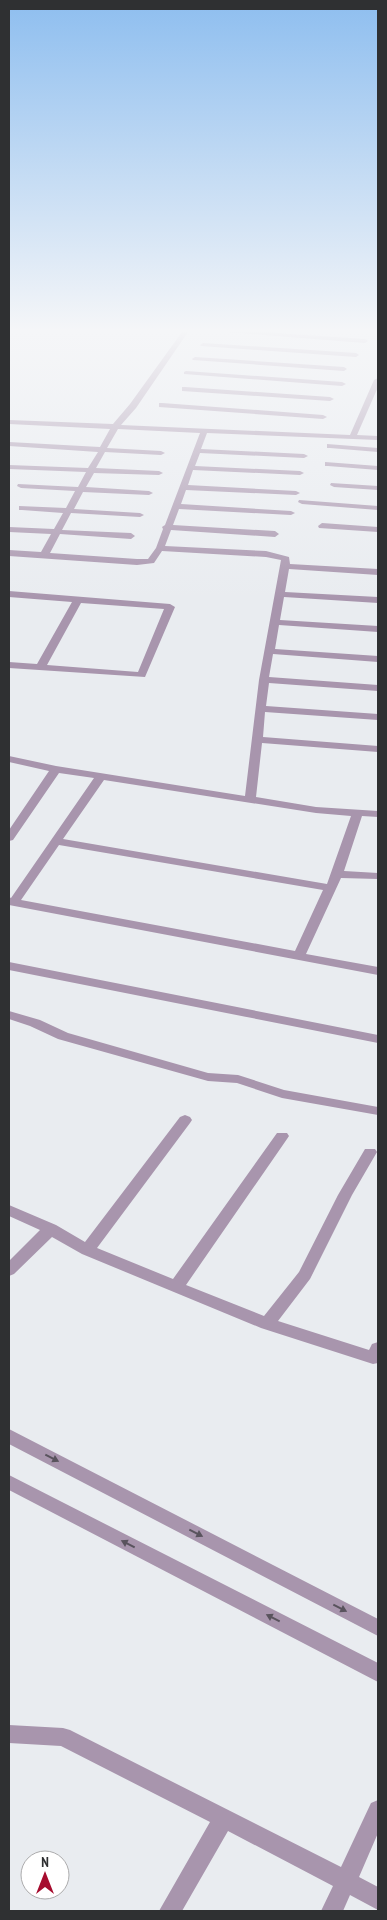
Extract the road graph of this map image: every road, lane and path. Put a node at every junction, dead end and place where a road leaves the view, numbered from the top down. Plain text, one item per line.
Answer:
1 (9, 422) edge
2 (120, 422) edge
3 (229, 422) edge
4 (285, 422) edge
5 (359, 422) edge
6 (115, 427) junction
7 (204, 432) junction
8 (352, 438) junction
9 (378, 438) edge
10 (9, 444) edge
11 (330, 446) dead end
12 (102, 450) junction
13 (378, 450) edge
14 (197, 451) junction
15 (161, 452) dead end
16 (304, 456) dead end
17 (328, 464) dead end
18 (9, 467) edge
19 (191, 468) junction
20 (378, 468) edge
21 (91, 470) junction
22 (160, 472) dead end
23 (300, 473) dead end
24 (334, 485) dead end
25 (22, 486) dead end
26 (184, 487) junction
27 (378, 488) edge
28 (81, 490) junction
29 (149, 492) dead end
30 (296, 493) dead end
31 (302, 502) dead end
32 (176, 506) junction
33 (22, 508) dead end
34 (378, 508) edge
35 (68, 511) junction
36 (292, 513) dead end
37 (140, 515) dead end
38 (322, 526) dead end
39 (166, 528) junction
40 (9, 529) edge
41 (378, 530) edge
42 (55, 532) junction
43 (275, 534) dead end
44 (131, 536) dead end
45 (160, 548) junction
46 (9, 553) edge
47 (44, 555) junction
48 (284, 566) junction
49 (378, 572) edge
50 (9, 594) edge
51 (279, 594) junction
52 (78, 600) junction
53 (378, 600) edge
54 (274, 622) junction
55 (378, 629) edge
56 (269, 651) junction
57 (378, 659) edge
58 (9, 665) edge
59 (40, 668) junction
60 (264, 680) junction
61 (378, 688) edge
62 (261, 709) junction
63 (378, 718) edge
64 (258, 740) junction
65 (378, 749) edge
66 (9, 759) edge
67 (56, 769) junction
68 (101, 776) junction
69 (250, 800) junction
70 (357, 813) junction
71 (378, 814) edge
72 (9, 838) edge
73 (56, 841) junction
74 (337, 874) junction
75 (378, 876) edge
76 (330, 888) junction
77 (11, 902) edge
78 (299, 956) junction
79 (9, 966) edge
80 (378, 971) edge
81 (9, 1015) edge
82 (378, 1039) edge
83 (378, 1110) edge
84 (185, 1120) dead end
85 (282, 1136) dead end
86 (370, 1152) dead end
87 (9, 1210) edge
88 (50, 1229) junction
89 (87, 1250) junction
90 (9, 1270) edge
91 (177, 1286) junction
92 (267, 1324) junction
93 (378, 1348) edge
94 (9, 1436) edge
95 (9, 1482) edge
96 (378, 1628) edge
97 (378, 1673) edge
98 (9, 1734) edge
99 (378, 1810) edge
100 (224, 1818) junction
101 (346, 1881) junction
102 (378, 1898) edge
103 (170, 1911) edge
104 (332, 1911) edge

1 - 6 street
2 - 6 street
3 - 7 street
4 - 8 street
5 - 8 street
6 - 7 street
6 - 12 street
7 - 14 street
8 - 9 street
10 - 12 street
11 - 13 street
12 - 15 street
12 - 21 street
14 - 16 street
14 - 19 street
17 - 20 street
18 - 21 street
19 - 23 street
19 - 26 street
21 - 22 street
21 - 28 street
24 - 27 street
25 - 28 street
26 - 30 street
26 - 32 street
28 - 29 street
28 - 35 street
31 - 34 street
32 - 36 street
32 - 39 street
33 - 35 street
35 - 37 street
35 - 42 street
38 - 41 street
39 - 43 street
39 - 45 street
40 - 42 street
42 - 44 street
42 - 47 street
45 - 47 street
45 - 48 street
46 - 47 street
48 - 49 street
48 - 51 street
50 - 52 street
51 - 53 street
51 - 54 street
52 - 59 street
52 - 59 street
54 - 55 street
54 - 56 street
56 - 57 street
56 - 60 street
58 - 59 street
60 - 61 street
60 - 62 street
62 - 63 street
62 - 64 street
64 - 65 street
64 - 69 street
66 - 67 street
67 - 68 street
67 - 72 street
68 - 69 street
68 - 73 street
69 - 70 street
70 - 71 street
70 - 74 street
73 - 76 street
73 - 77 street
74 - 75 street
74 - 76 street
76 - 78 street
77 - 78 street
78 - 80 street
79 - 82 street
81 - 83 street
84 - 89 street
85 - 91 street
86 - 92 street
87 - 88 street
88 - 89 street
88 - 90 street
89 - 91 street
91 - 92 street
92 - 93 street
94 -> 96 street
97 -> 95 street
98 - 100 street
99 - 101 street
100 - 101 street
100 - 103 street
101 - 102 street
101 - 104 street

